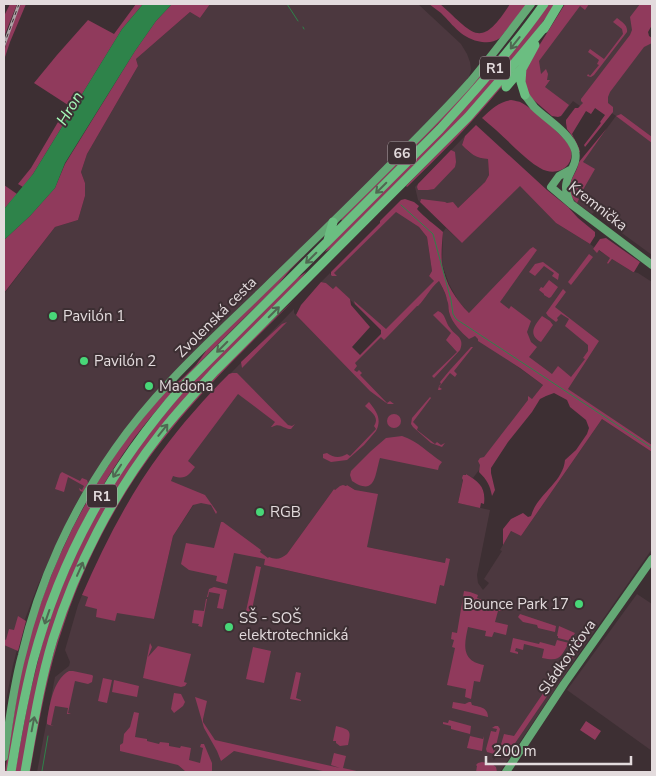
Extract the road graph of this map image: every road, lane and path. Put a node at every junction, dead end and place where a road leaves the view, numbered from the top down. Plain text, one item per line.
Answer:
1 (531, 4) edge
2 (544, 4) edge
3 (559, 4) edge
4 (547, 24) junction
5 (523, 67) junction
6 (506, 87) dead end
7 (524, 94) joint
8 (570, 170) junction
9 (571, 204) junction
10 (333, 222) junction
11 (328, 240) junction
12 (652, 265) edge
13 (652, 559) edge
14 (4, 757) edge
15 (11, 772) edge
16 (25, 772) edge
17 (506, 772) edge

1 - 10 main road, Zvolenská cesta / 66
2 -> 11 highway, R1
3 - 4 highway, R1
4 - 5 highway
16 -> 4 highway, R1
5 - 6 highway
5 - 7 highway
7 - 8 main road
8 - 9 main road
8 - 9 main road, Kremnička
9 - 12 main road, Kremnička
10 - 11 highway
10 - 14 main road, Zvolenská cesta
11 -> 15 highway, R1
13 - 17 main road, Sládkovičova

